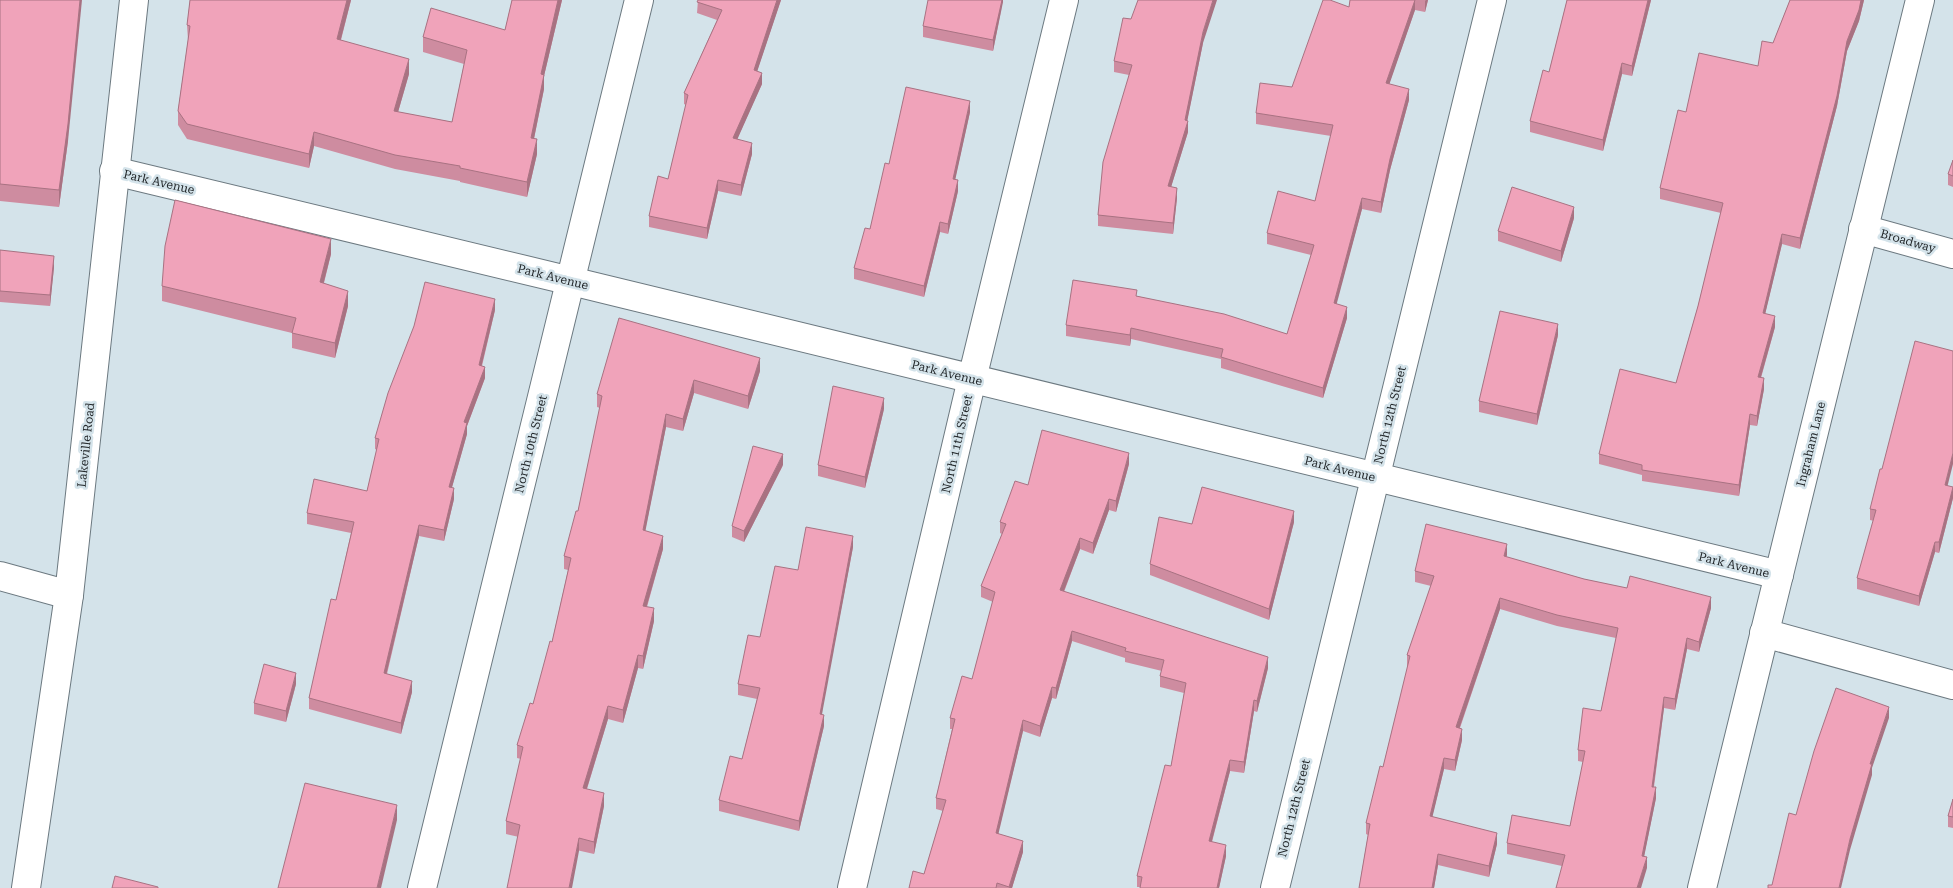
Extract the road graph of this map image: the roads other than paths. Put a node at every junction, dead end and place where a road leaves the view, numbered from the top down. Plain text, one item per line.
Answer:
1 (134, 0) edge
2 (639, 0) edge
3 (1064, 0) edge
4 (1492, 0) edge
5 (1920, 0) edge
6 (114, 172) junction
7 (1863, 229) junction
8 (1953, 254) edge
9 (571, 281) junction
10 (972, 379) junction
11 (1375, 477) junction
12 (0, 576) edge
13 (1778, 576) junction
14 (69, 595) junction
15 (1764, 633) junction
16 (1953, 685) edge
17 (26, 888) edge
18 (422, 888) edge
19 (852, 888) edge
20 (1275, 888) edge
21 (1702, 888) edge

1 - 6 street, Lakeville Road
2 - 9 street, North 10th Street
3 - 10 street, North 11th Street
4 - 11 street, North 12th Street
5 - 7 street, Ingraham Lane
6 - 9 street, Park Avenue
6 - 14 street, Lakeville Road
7 - 8 street, Broadway
7 - 13 street, Ingraham Lane
9 - 10 street, Park Avenue
9 - 18 street, North 10th Street
10 - 11 street, Park Avenue
10 - 19 street, North 11th Street
11 - 13 street, Park Avenue
11 - 20 street, North 12th Street
12 - 14 street
13 - 15 street, Ingraham Lane
14 - 17 street, Lakeville Road
15 - 16 street
15 - 21 street, Ingraham Lane

